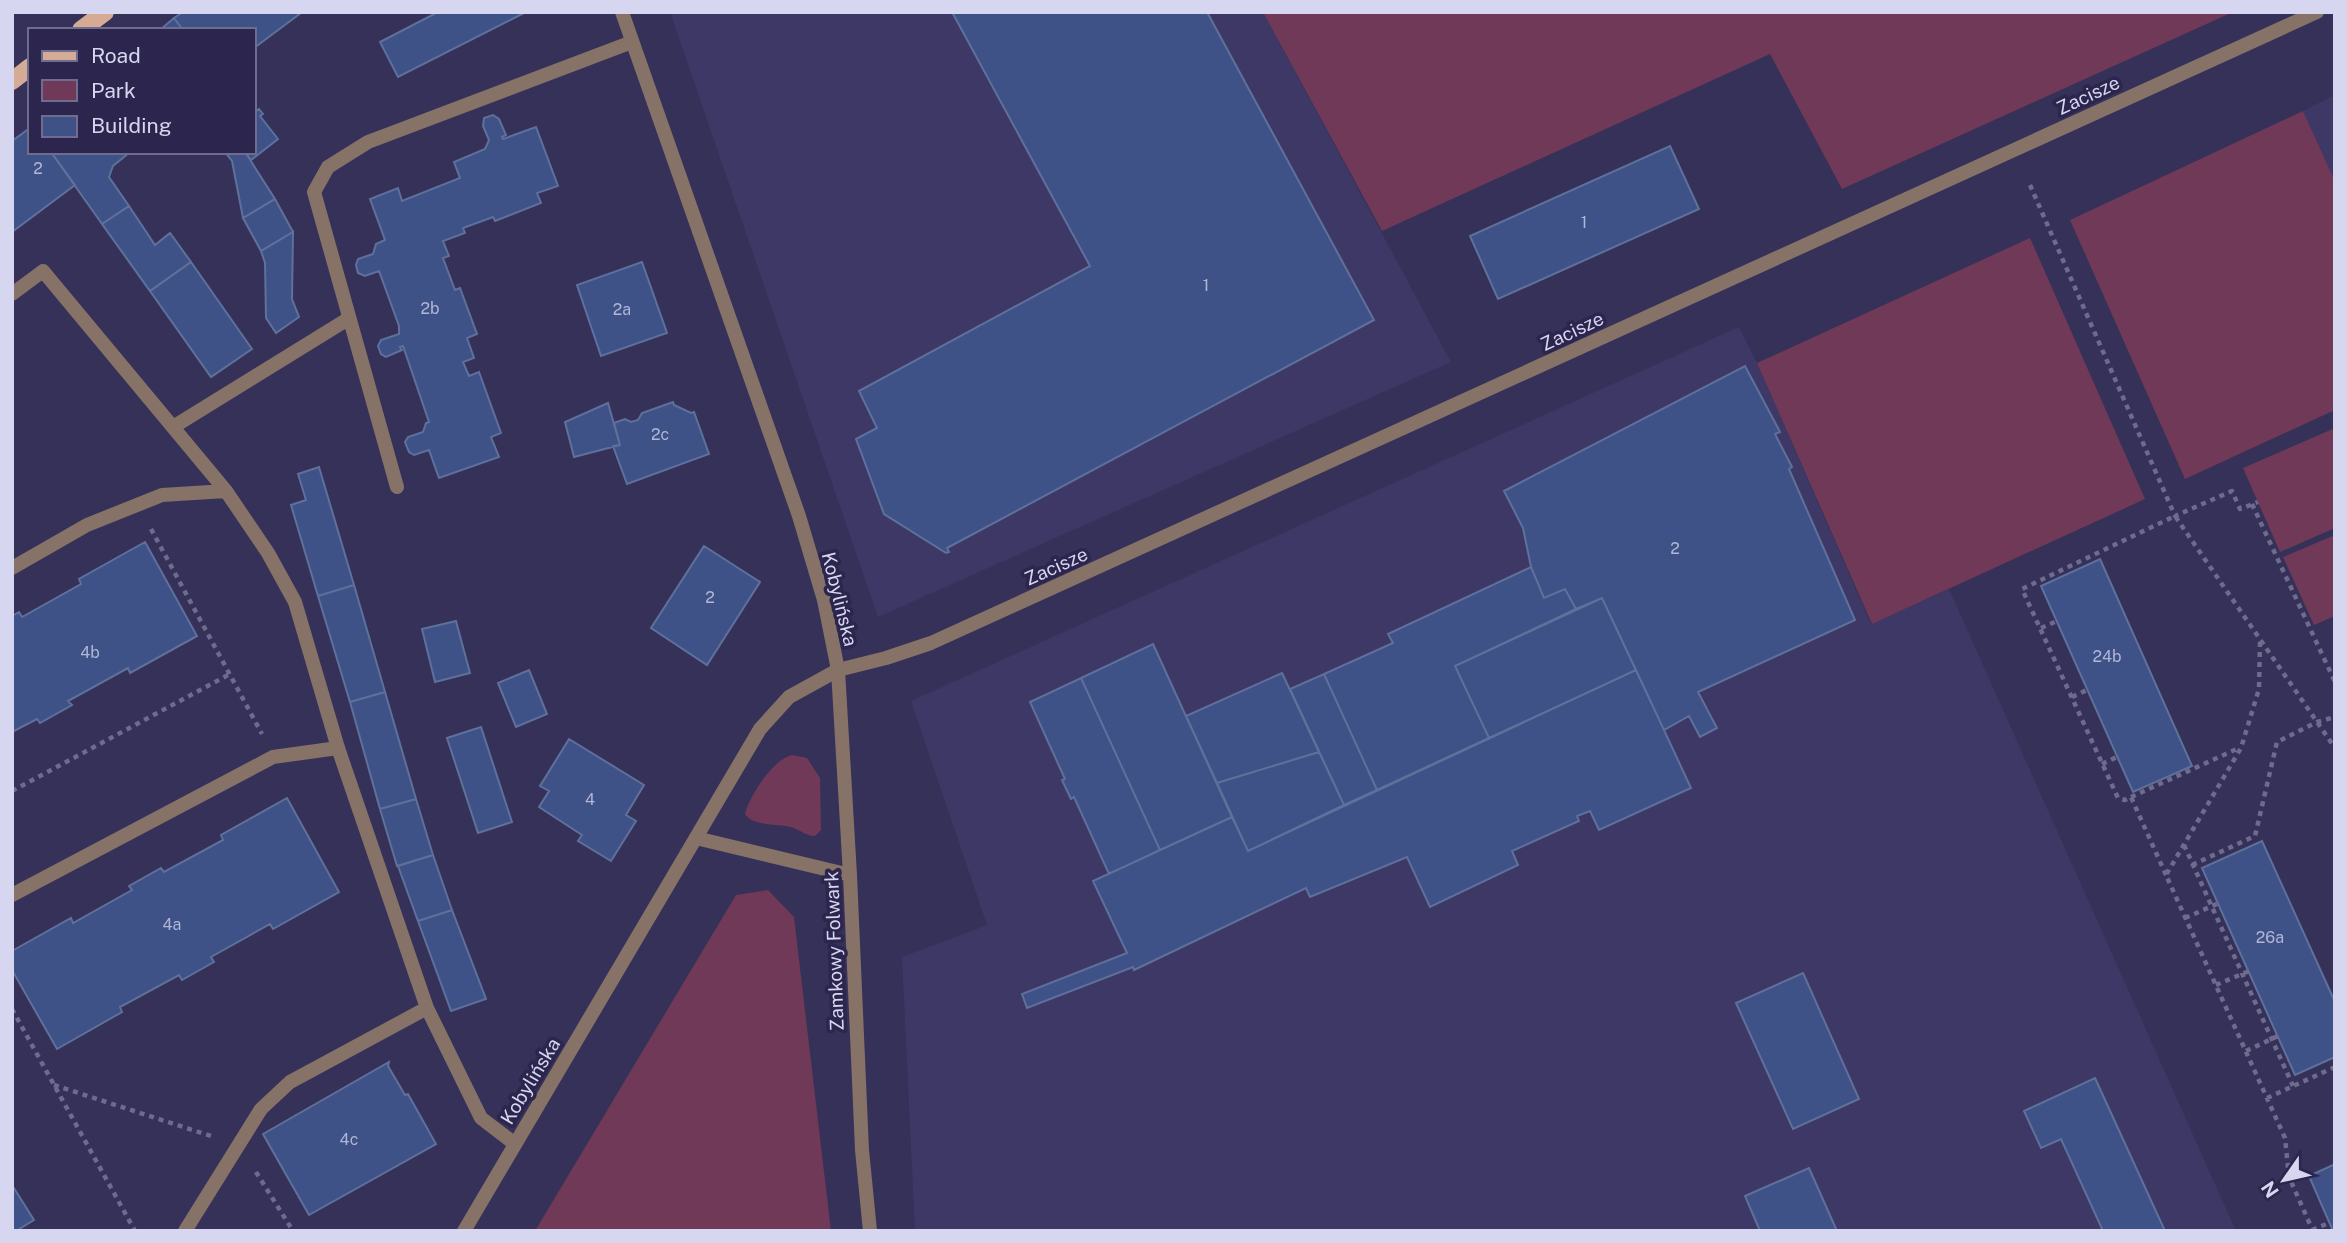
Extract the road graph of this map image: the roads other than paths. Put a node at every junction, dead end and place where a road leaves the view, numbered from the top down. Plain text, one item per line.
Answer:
1 (104, 12) edge
2 (622, 12) edge
3 (2317, 12) edge
4 (84, 28) edge
5 (632, 42) junction
6 (28, 68) edge
7 (12, 80) edge
8 (12, 294) edge
9 (348, 319) junction
10 (173, 427) junction
11 (397, 487) dead end
12 (226, 491) junction
13 (13, 567) edge
14 (838, 670) junction
15 (338, 748) junction
16 (696, 838) junction
17 (850, 875) junction
18 (12, 894) edge
19 (427, 1008) junction
20 (515, 1144) junction
21 (185, 1231) edge
22 (464, 1231) edge
23 (870, 1231) edge

1 - 4 main road
2 - 5 street, Kobylińska
3 - 14 street, Zacisze
5 - 9 street
5 - 14 street, Kobylińska
6 - 7 main road
8 - 10 street
9 - 10 street
9 - 11 street
10 - 12 street
12 - 13 street
12 - 15 street
14 - 16 street, Kobylińska
14 - 17 street, Zamkowy Folwark
15 - 18 street
15 - 19 street
16 - 17 street
16 - 20 street, Kobylińska
17 - 23 street, Zamkowy Folwark
19 - 20 street
19 - 21 street
20 - 22 street, Kobylińska

